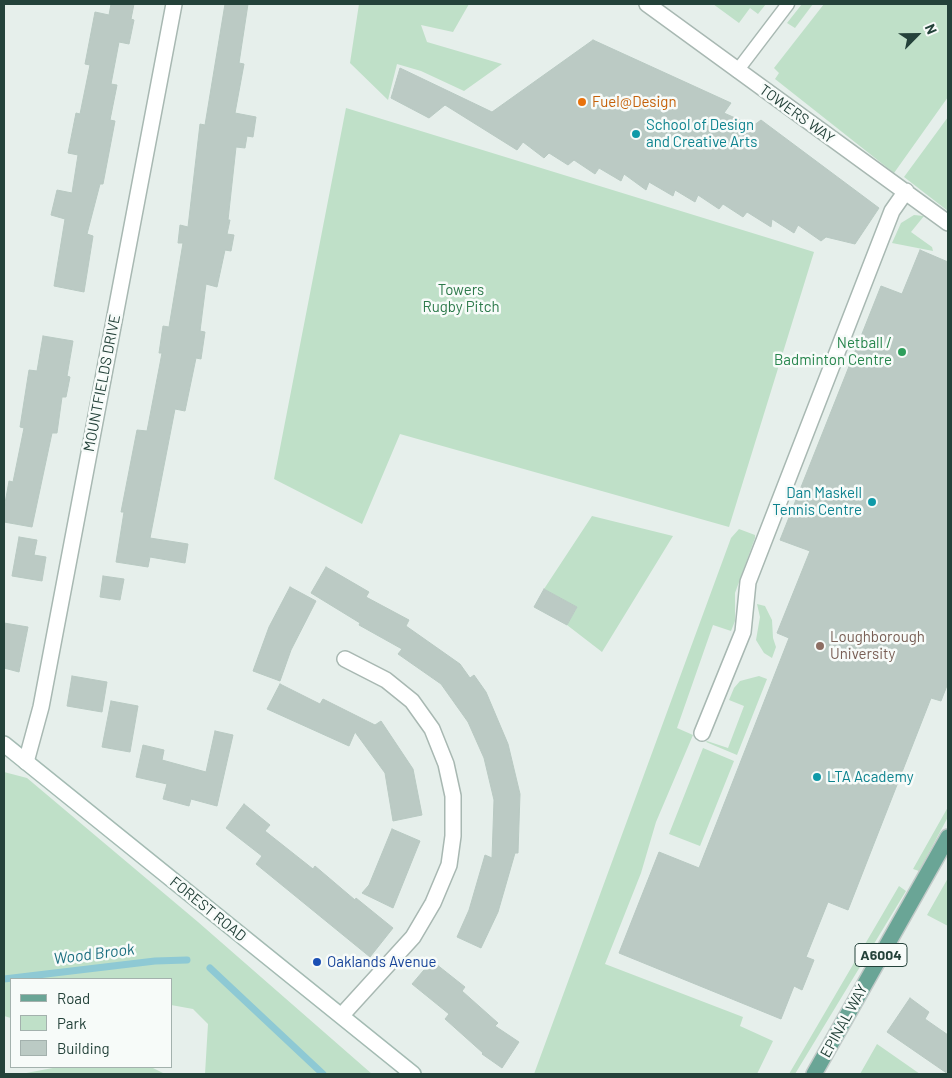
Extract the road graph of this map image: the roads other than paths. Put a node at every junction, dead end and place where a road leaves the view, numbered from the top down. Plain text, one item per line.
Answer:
1 (174, 4) edge
2 (647, 4) edge
3 (788, 4) edge
4 (737, 71) junction
5 (906, 191) junction
6 (948, 223) edge
7 (346, 658) dead end
8 (702, 733) dead end
9 (7, 750) edge
10 (26, 762) junction
11 (948, 837) edge
12 (342, 1016) junction
13 (413, 1074) edge
14 (814, 1074) edge

1 - 10 street, MOUNTFIELDS DRIVE
2 - 4 street, TOWERS WAY
3 - 4 lane
4 - 5 street, TOWERS WAY
5 - 6 street, TOWERS WAY
5 - 8 street
7 - 12 street
9 - 10 street, FOREST ROAD
10 - 12 street, FOREST ROAD
11 - 14 main road, EPINAL WAY / A6004
12 - 13 street, FOREST ROAD

